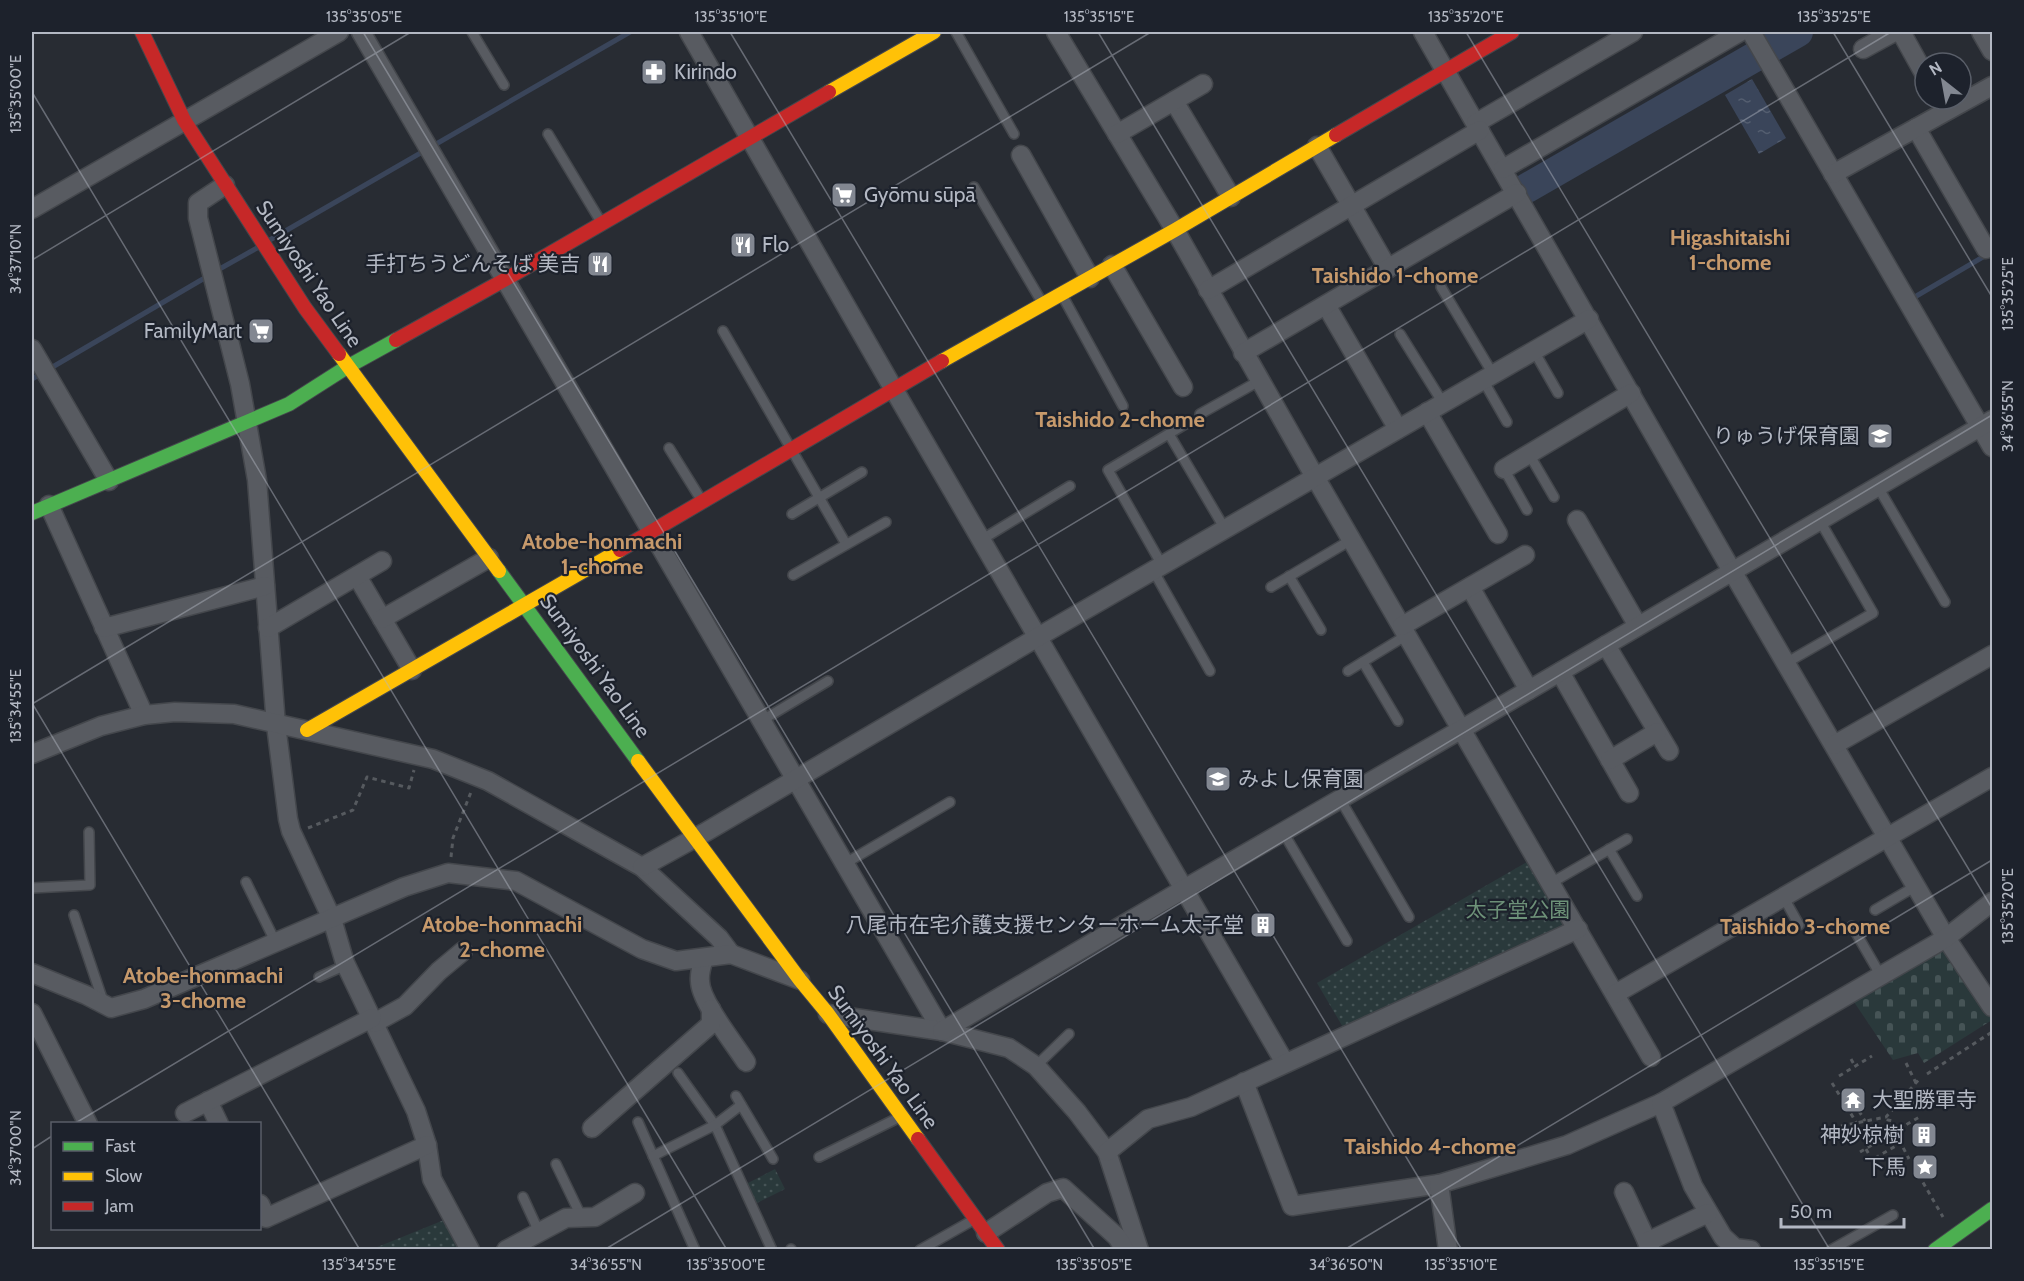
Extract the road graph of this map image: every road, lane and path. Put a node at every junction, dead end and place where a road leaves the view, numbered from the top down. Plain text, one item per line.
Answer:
1 (142, 32) edge
2 (339, 32) edge
3 (361, 32) edge
4 (472, 32) edge
5 (689, 32) edge
6 (934, 32) edge
7 (956, 32) edge
8 (1056, 32) edge
9 (1423, 32) edge
10 (1512, 32) edge
11 (1633, 32) edge
12 (1740, 32) edge
13 (1751, 32) edge
14 (1894, 32) edge
15 (1901, 32) edge
16 (1981, 32) edge
17 (1863, 49) dead end
18 (1992, 51) edge
19 (1913, 54) edge
20 (1445, 70) junction
21 (1203, 84) dead end
22 (504, 85) dead end
23 (1992, 86) edge
24 (1973, 93) edge
25 (1174, 101) junction
26 (1936, 111) edge
27 (184, 120) junction
28 (1478, 126) junction
29 (1916, 129) junction
30 (548, 134) dead end
31 (1014, 134) dead end
32 (1117, 134) junction
33 (750, 139) junction
34 (1317, 146) junction
35 (1021, 154) dead end
36 (1503, 169) junction
37 (1833, 174) junction
38 (225, 185) junction
39 (974, 187) dead end
40 (1517, 193) junction
41 (1231, 197) junction
42 (1351, 206) junction
43 (32, 209) edge
44 (602, 224) junction
45 (1175, 230) junction
46 (1986, 249) dead end
47 (1112, 265) junction
48 (1388, 268) junction
49 (1090, 278) junction
50 (506, 279) junction
51 (1441, 286) dead end
52 (1208, 290) junction
53 (1062, 294) junction
54 (1043, 304) junction
55 (1326, 305) junction
56 (1589, 319) junction
57 (723, 331) dead end
58 (1400, 334) dead end
59 (1534, 351) junction
60 (1243, 353) junction
61 (35, 355) edge
62 (347, 367) junction
63 (1488, 377) junction
64 (1259, 381) junction
65 (1183, 387) dead end
66 (893, 388) junction
67 (1558, 393) dead end
68 (1631, 393) junction
69 (1443, 403) junction
70 (1123, 406) dead end
71 (1427, 412) junction
72 (1200, 414) dead end
73 (1507, 422) dead end
74 (246, 423) junction
75 (1187, 423) dead end
76 (1987, 424) edge
77 (1398, 429) junction
78 (1169, 434) junction
79 (1992, 447) edge
80 (669, 448) dead end
81 (791, 449) junction
82 (1529, 454) junction
83 (1504, 469) joint
84 (862, 472) dead end
85 (1314, 477) junction
86 (109, 481) junction
87 (1070, 486) dead end
88 (1878, 487) junction
89 (1554, 497) dead end
90 (819, 498) junction
91 (702, 501) junction
92 (50, 505) junction
93 (1527, 510) dead end
94 (32, 513) edge
95 (792, 514) dead end
96 (1577, 520) dead end
97 (1820, 520) junction
98 (886, 522) dead end
99 (1225, 529) junction
100 (651, 532) junction
101 (1498, 534) dead end
102 (981, 540) junction
103 (1351, 540) junction
104 (846, 544) junction
105 (1525, 555) dead end
106 (489, 558) junction
107 (382, 561) dead end
108 (1158, 568) junction
109 (1732, 572) junction
110 (793, 575) dead end
111 (357, 576) junction
112 (1289, 576) junction
113 (265, 586) junction
114 (1271, 587) dead end
115 (1470, 587) junction
116 (1945, 602) dead end
117 (524, 605) junction
118 (382, 619) junction
119 (1638, 626) junction
120 (104, 628) junction
121 (268, 628) junction
122 (1321, 630) dead end
123 (1405, 631) junction
124 (1038, 637) junction
125 (1606, 645) junction
126 (1992, 655) edge
127 (1363, 662) junction
128 (1786, 663) junction
129 (411, 670) junction
130 (1348, 670) dead end
131 (1210, 671) dead end
132 (1560, 672) junction
133 (828, 681) dead end
134 (1530, 690) junction
135 (144, 715) junction
136 (761, 721) junction
137 (1398, 721) dead end
138 (276, 725) junction
139 (1462, 729) junction
140 (307, 730) junction
141 (1658, 732) junction
142 (1834, 745) junction
143 (1669, 751) dead end
144 (32, 754) edge
145 (418, 756) junction
146 (1610, 760) junction
147 (477, 777) junction
148 (1992, 777) edge
149 (796, 780) junction
150 (1629, 793) dead end
151 (1340, 799) junction
152 (950, 802) dead end
153 (89, 832) dead end
154 (1282, 832) junction
155 (293, 834) junction
156 (695, 838) junction
157 (1888, 838) junction
158 (1627, 839) dead end
159 (1610, 849) junction
160 (844, 864) junction
161 (642, 867) junction
162 (448, 873) junction
163 (246, 882) dead end
164 (1551, 883) junction
165 (1916, 886) junction
166 (32, 888) edge
167 (1184, 888) junction
168 (1637, 896) dead end
169 (1784, 898) junction
170 (1992, 902) edge
171 (1875, 910) dead end
172 (74, 915) dead end
173 (1409, 917) dead end
174 (332, 919) junction
175 (1799, 925) dead end
176 (1852, 926) dead end
177 (1578, 929) junction
178 (1946, 938) junction
179 (1347, 941) dead end
180 (276, 943) junction
181 (463, 951) dead end
182 (731, 954) junction
183 (704, 958) junction
184 (346, 965) junction
185 (32, 973) edge
186 (1881, 976) junction
187 (319, 977) dead end
188 (800, 980) junction
189 (1615, 994) junction
190 (104, 1004) junction
191 (1992, 1008) edge
192 (711, 1010) junction
193 (32, 1013) edge
194 (828, 1014) junction
195 (373, 1020) junction
196 (942, 1032) junction
197 (1992, 1032) edge
198 (1070, 1034) dead end
199 (1872, 1056) dead end
200 (1651, 1057) dead end
201 (1851, 1059) dead end
202 (746, 1062) dead end
203 (1285, 1063) junction
204 (1906, 1063) dead end
205 (1036, 1066) junction
206 (1855, 1066) junction
207 (678, 1073) dead end
208 (1927, 1074) dead end
209 (1839, 1076) dead end
210 (1921, 1077) dead end
211 (1244, 1082) junction
212 (1833, 1083) dead end
213 (1916, 1083) junction
214 (736, 1096) dead end
215 (208, 1101) junction
216 (1914, 1102) dead end
217 (1661, 1103) junction
218 (741, 1106) junction
219 (1895, 1107) junction
220 (1859, 1111) dead end
221 (1882, 1111) dead end
222 (185, 1113) dead end
223 (901, 1116) junction
224 (1921, 1116) dead end
225 (1887, 1119) junction
226 (1865, 1121) junction
227 (87, 1122) edge
228 (218, 1122) edge
229 (638, 1122) dead end
230 (1856, 1123) junction
231 (715, 1125) junction
232 (1841, 1126) dead end
233 (592, 1128) dead end
234 (1895, 1131) junction
235 (1900, 1140) junction
236 (427, 1145) junction
237 (1866, 1149) junction
238 (1107, 1152) junction
239 (1860, 1152) dead end
240 (1882, 1154) junction
241 (653, 1156) junction
242 (1870, 1156) dead end
243 (819, 1157) dead end
244 (1875, 1158) dead end
245 (773, 1159) dead end
246 (1885, 1159) dead end
247 (1909, 1159) dead end
248 (556, 1164) dead end
249 (1914, 1167) dead end
250 (1438, 1184) junction
251 (1624, 1192) dead end
252 (635, 1193) dead end
253 (523, 1197) dead end
254 (261, 1206) edge
255 (1992, 1209) edge
256 (1708, 1212) junction
257 (1893, 1215) dead end
258 (582, 1218) junction
259 (1944, 1219) dead end
260 (981, 1226) junction
261 (539, 1232) junction
262 (1649, 1246) edge
263 (470, 1250) edge
264 (506, 1250) edge
265 (695, 1250) edge
266 (772, 1250) edge
267 (920, 1250) edge
268 (998, 1250) edge
269 (1125, 1250) edge
270 (1139, 1250) edge
271 (1449, 1250) edge
272 (1750, 1250) edge
273 (1831, 1250) edge
274 (1935, 1250) edge

1 - 27 main road, Sumiyoshi Yao Line
2 - 27 street
3 - 50 street
4 - 22 lane
5 - 33 street
6 - 33 main road
7 - 31 lane
8 - 32 street
9 - 20 street
10 - 20 main road
11 - 28 street
12 - 36 street
13 - 37 street
14 - 17 street
15 - 19 street
16 - 18 street
20 - 28 street
20 - 34 main road
21 - 25 street
23 - 24 street
25 - 32 street
25 - 41 street
26 - 29 street
27 - 38 main road, Sumiyoshi Yao Line
27 - 43 street
28 - 36 street
28 - 42 street
29 - 37 street
29 - 46 street
30 - 44 lane
32 - 45 street
33 - 44 main road
33 - 66 street
34 - 41 main road
34 - 42 street
35 - 49 street
36 - 40 street
37 - 76 street
38 - 62 main road, Sumiyoshi Yao Line
38 - 74 street
39 - 54 lane
40 - 48 street
40 - 56 street
41 - 45 main road
42 - 48 street
42 - 52 street
44 - 50 main road
45 - 47 main road
45 - 52 street
47 - 49 main road
47 - 65 street
48 - 55 street
49 - 53 main road
50 - 62 main road
50 - 100 street
51 - 63 lane
52 - 60 street
53 - 54 main road
53 - 70 lane
54 - 66 main road
55 - 60 street
55 - 77 street
56 - 59 street
56 - 68 street
57 - 81 lane
58 - 69 lane
59 - 63 street
59 - 67 lane
60 - 64 street
61 - 86 street
62 - 74 main road
62 - 106 main road, Sumiyoshi Yao Line
63 - 69 street
63 - 73 lane
64 - 72 lane
64 - 85 street
66 - 81 main road
66 - 102 street
68 - 82 street
68 - 109 street
69 - 71 street
71 - 77 street
71 - 101 street
74 - 86 main road
74 - 113 street
75 - 78 lane
76 - 79 street
76 - 88 street
77 - 85 street
78 - 99 lane
78 - 108 lane
80 - 91 lane
81 - 90 lane
81 - 91 main road
82 - 83 street
82 - 89 lane
83 - 93 lane
84 - 90 lane
85 - 99 street
85 - 103 street
86 - 92 main road
87 - 102 lane
88 - 97 street
88 - 116 lane
90 - 95 lane
90 - 104 lane
91 - 100 main road
92 - 94 main road
92 - 120 street
96 - 119 street
97 - 109 street
97 - 128 lane
98 - 104 lane
99 - 108 street
100 - 117 main road
100 - 136 street
102 - 124 street
103 - 112 lane
103 - 123 street
104 - 110 lane
105 - 115 street
106 - 117 main road, Sumiyoshi Yao Line
106 - 118 street
107 - 111 street
108 - 124 street
108 - 131 lane
109 - 119 street
109 - 128 street
111 - 118 street
111 - 121 street
112 - 114 lane
112 - 122 lane
113 - 120 street
113 - 121 street
115 - 123 street
115 - 134 street
117 - 129 main road
117 - 156 main road, Sumiyoshi Yao Line
118 - 129 street
119 - 125 street
120 - 135 street
121 - 138 street
123 - 127 lane
123 - 139 street
124 - 149 street
124 - 167 street
125 - 132 street
125 - 141 street
126 - 142 street
127 - 130 lane
127 - 137 lane
128 - 142 street
129 - 140 main road
132 - 134 street
132 - 146 street
133 - 136 lane
134 - 139 street
135 - 138 street
135 - 144 street
136 - 149 street
138 - 140 street
138 - 155 street
139 - 151 street
139 - 164 street
140 - 145 street
141 - 143 street
141 - 146 street
142 - 157 street
145 - 147 street
145 - 155 path
146 - 150 street
147 - 161 street
147 - 162 path
148 - 157 street
149 - 156 street
149 - 160 street
151 - 154 street
151 - 173 lane
152 - 160 lane
153 - 166 lane
154 - 167 street
154 - 179 lane
155 - 174 street
156 - 161 street
156 - 188 main road, Sumiyoshi Yao Line
157 - 165 street
157 - 169 street
158 - 159 lane
159 - 164 lane
159 - 168 lane
160 - 196 street
161 - 182 street
162 - 174 street
162 - 183 street
163 - 180 lane
164 - 177 street
165 - 171 lane
165 - 178 street
167 - 196 street
167 - 203 street
169 - 175 lane
169 - 189 street
170 - 178 street
172 - 190 lane
174 - 180 street
174 - 184 street
176 - 186 lane
177 - 189 street
177 - 203 street
178 - 186 street
178 - 191 street
180 - 190 street
181 - 195 street
182 - 183 street
182 - 188 street
183 - 192 street
184 - 187 lane
184 - 195 street
185 - 190 street
186 - 217 street
188 - 194 main road, Sumiyoshi Yao Line
189 - 200 street
192 - 202 street
192 - 233 street
193 - 227 street
194 - 196 street
194 - 223 main road, Sumiyoshi Yao Line
195 - 215 street
195 - 236 street
196 - 205 street
197 - 208 path
198 - 205 lane
199 - 206 path
201 - 206 path
203 - 211 street
204 - 213 path
205 - 238 street
206 - 209 path
207 - 231 lane
210 - 213 path
211 - 238 street
211 - 250 street
212 - 230 path
213 - 219 path
214 - 218 lane
215 - 222 street
215 - 228 street
216 - 219 path
217 - 250 street
217 - 256 street
218 - 231 lane
218 - 245 lane
219 - 225 path
220 - 226 path
221 - 225 path
223 - 243 lane
223 - 260 main road, Sumiyoshi Yao Line
224 - 234 path
225 - 226 path
225 - 234 path
226 - 230 path
229 - 241 lane
230 - 232 path
231 - 241 lane
231 - 266 lane
234 - 235 path
234 - 237 path
235 - 240 path
235 - 247 path
236 - 254 street
236 - 263 street
237 - 239 path
237 - 242 path
238 - 270 street
240 - 244 path
240 - 246 path
241 - 265 lane
248 - 258 lane
249 - 259 path
250 - 271 street
251 - 262 street
252 - 258 street
253 - 261 lane
255 - 274 main road
256 - 262 street
256 - 272 street
257 - 273 lane
258 - 261 street
260 - 267 lane
260 - 268 main road, Sumiyoshi Yao Line
260 - 269 street
261 - 264 street

